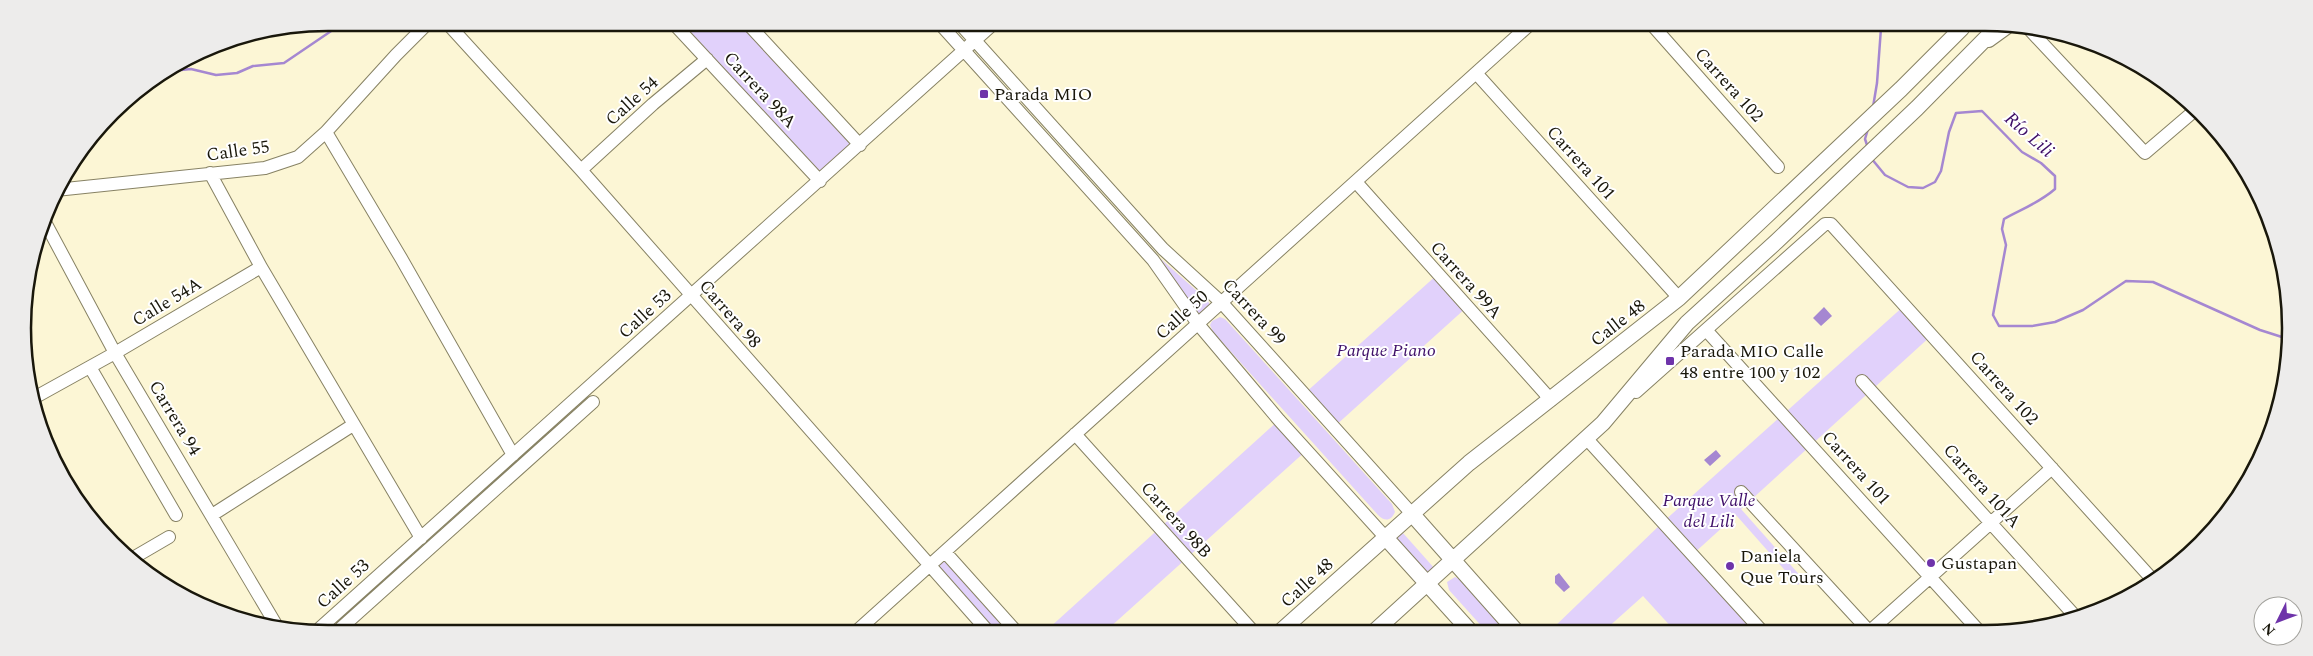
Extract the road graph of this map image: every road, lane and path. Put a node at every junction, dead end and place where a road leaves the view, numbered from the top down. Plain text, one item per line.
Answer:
1 (420, 31) edge
2 (454, 31) edge
3 (681, 31) edge
4 (754, 31) edge
5 (947, 31) edge
6 (967, 31) edge
7 (985, 31) edge
8 (1523, 31) edge
9 (1658, 31) edge
10 (1959, 31) edge
11 (1993, 31) edge
12 (2003, 32) edge
13 (2035, 36) edge
14 (975, 40) junction
15 (965, 50) junction
16 (1969, 56) junction
17 (707, 59) junction
18 (1476, 73) junction
19 (2191, 114) edge
20 (326, 132) junction
21 (860, 145) junction
22 (1778, 167) dead end
23 (581, 170) junction
24 (210, 173) junction
25 (820, 181) junction
26 (1356, 182) junction
27 (66, 189) edge
28 (49, 229) edge
29 (261, 266) junction
30 (690, 296) junction
31 (1679, 298) junction
32 (1222, 303) junction
33 (1198, 324) junction
34 (1706, 330) junction
35 (115, 353) junction
36 (90, 367) junction
37 (1862, 381) dead end
38 (39, 395) edge
39 (1551, 400) junction
40 (593, 402) dead end
41 (1602, 423) junction
42 (353, 425) junction
43 (1075, 434) junction
44 (1586, 438) junction
45 (513, 455) junction
46 (2052, 468) junction
47 (1741, 492) dead end
48 (176, 515) dead end
49 (212, 515) junction
50 (1412, 515) junction
51 (1992, 522) junction
52 (169, 537) dead end
53 (421, 538) junction
54 (1386, 538) junction
55 (946, 552) junction
56 (137, 555) edge
57 (1454, 561) junction
58 (929, 566) junction
59 (1930, 576) junction
60 (2149, 576) edge
61 (1428, 584) junction
62 (2071, 612) edge
63 (273, 619) edge
64 (324, 625) edge
65 (344, 625) edge
66 (863, 625) edge
67 (982, 625) edge
68 (1010, 625) edge
69 (1247, 625) edge
70 (1288, 625) edge
71 (1382, 625) edge
72 (1465, 625) edge
73 (1511, 625) edge
74 (1756, 625) edge
75 (1864, 625) edge
76 (1877, 625) edge
77 (1974, 625) edge

1 - 20 street, Calle 55
2 - 23 street, Carrera 98
3 - 17 street, Carrera 98A
4 - 21 street
5 - 15 street
6 - 14 street, Carrera 99
7 - 14 street, Calle 53
8 - 18 street, Calle 50
9 - 22 street, Carrera 102
10 - 31 main road, Calle 48
11 - 16 main road
12 - 16 street
13 - 19 street
14 - 15 street, Calle 53
14 - 32 street, Carrera 99
15 - 21 street, Calle 53
15 - 33 street
16 - 41 main road
17 - 23 street, Calle 54
17 - 25 street, Carrera 98A
18 - 26 street, Calle 50
18 - 31 street, Carrera 101
20 - 24 street, Calle 55
20 - 45 street
21 - 25 street, Calle 53
23 - 30 street, Carrera 98
24 - 27 street, Calle 55
24 - 29 street
25 - 30 street, Calle 53
26 - 32 street, Calle 50
26 - 39 street, Carrera 99A
28 - 35 street, Carrera 94
29 - 35 street, Calle 54A
29 - 42 street
30 - 45 street, Calle 53
30 - 58 street, Carrera 98
31 - 39 main road, Calle 48
32 - 33 street, Calle 50
32 - 50 street, Carrera 99
33 - 43 street, Calle 50
33 - 54 street
34 - 41 street
34 - 46 street, Carrera 102
34 - 59 street, Carrera 101
35 - 36 street, Calle 54A
35 - 49 street, Carrera 94
36 - 38 street, Calle 54A
36 - 48 street
37 - 51 street, Carrera 101A
39 - 50 main road, Calle 48
40 - 65 street, Calle 53
41 - 44 main road
42 - 49 street
42 - 53 street
43 - 55 street, Calle 50
43 - 69 street, Carrera 98B
44 - 57 main road
44 - 74 street
45 - 53 street, Calle 53
46 - 51 street
46 - 60 street, Carrera 102
47 - 75 street
49 - 63 street, Carrera 94
50 - 54 main road, Calle 48
50 - 57 main road, Carrera 99
51 - 59 street
51 - 62 street, Carrera 101A
52 - 56 street
53 - 64 street, Calle 53
54 - 61 main road
54 - 70 main road, Calle 48
55 - 58 street, Calle 50
55 - 68 street
57 - 61 main road
57 - 73 main road, Carrera 99
58 - 66 street, Calle 50
58 - 67 street, Carrera 98
59 - 76 street
59 - 77 street, Carrera 101
61 - 71 main road
61 - 72 main road

